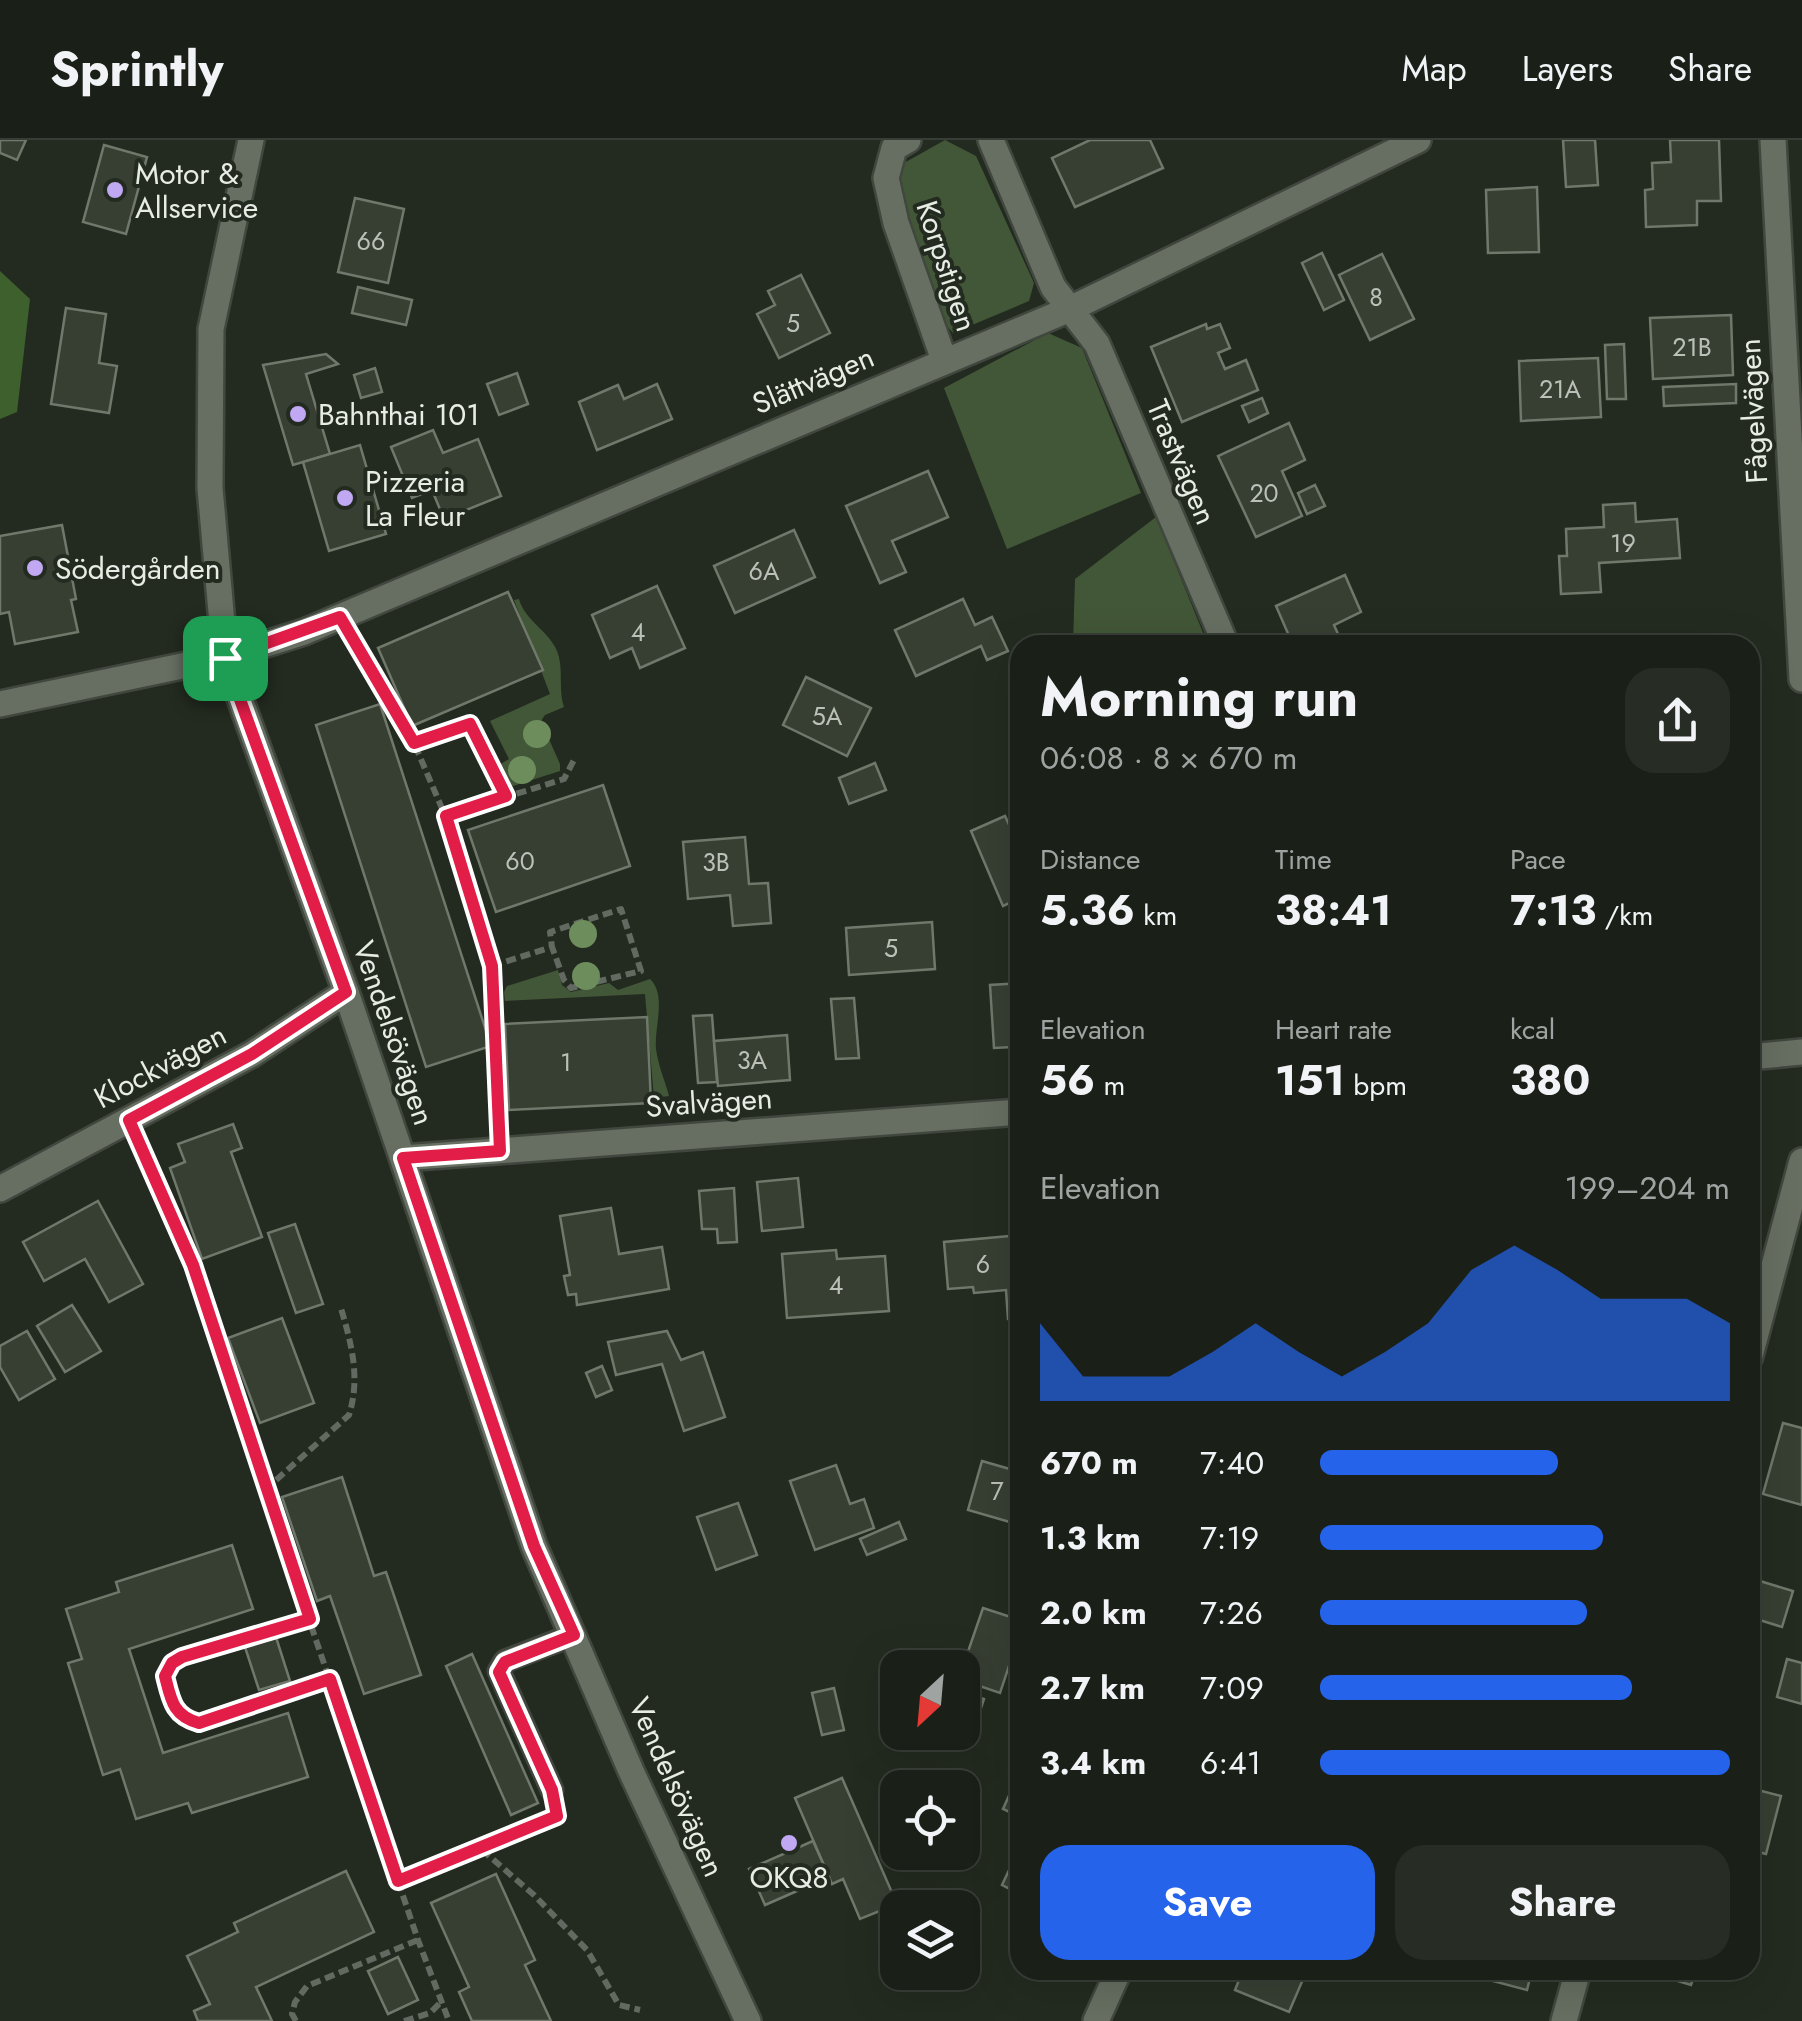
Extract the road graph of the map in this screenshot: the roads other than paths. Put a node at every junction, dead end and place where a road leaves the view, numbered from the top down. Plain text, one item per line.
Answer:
1 (908, 140) edge
2 (991, 140) edge
3 (1418, 140) edge
4 (1773, 140) edge
5 (245, 142) edge
6 (1070, 309) junction
7 (944, 360) junction
8 (1222, 635) edge
9 (225, 658) junction
10 (1802, 679) edge
11 (0, 704) edge
12 (346, 992) junction
13 (1802, 1052) edge
14 (1760, 1056) edge
15 (1010, 1113) edge
16 (403, 1158) junction
17 (1802, 1161) edge
18 (0, 1190) edge
19 (1760, 1318) edge
20 (574, 1635) junction
21 (552, 1790) road end
22 (1114, 1980) edge
23 (1575, 1980) edge
24 (748, 2021) edge
25 (1096, 2021) edge
26 (1564, 2021) edge

1 - 7 street, Korpstigen
2 - 6 street
3 - 6 street, Slättvägen
4 - 10 street, Fågelvägen
5 - 9 street, Vendelsövägen
6 - 7 street, Slättvägen
6 - 8 street, Trastvägen
7 - 9 street, Slättvägen
9 - 11 street, Slättvägen
9 - 12 street, Vendelsövägen
12 - 16 street, Vendelsövägen
12 - 18 street, Klockvägen
13 - 14 street
15 - 16 street, Svalvägen
16 - 20 street, Vendelsövägen
17 - 19 street
20 - 21 lane
20 - 24 street, Vendelsövägen
22 - 25 street
23 - 26 street

